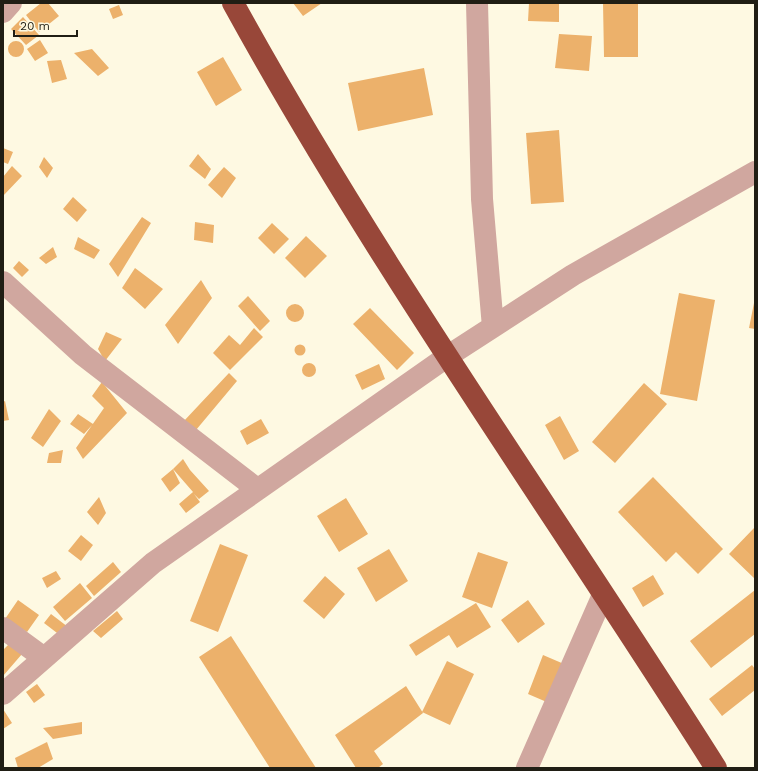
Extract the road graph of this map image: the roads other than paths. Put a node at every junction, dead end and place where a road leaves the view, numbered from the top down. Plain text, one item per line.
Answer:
1 (11, 3) edge
2 (233, 3) edge
3 (477, 3) edge
4 (3, 12) edge
5 (755, 172) edge
6 (3, 282) edge
7 (494, 327) junction
8 (448, 356) junction
9 (258, 489) junction
10 (603, 595) junction
11 (3, 628) edge
12 (44, 658) junction
13 (3, 694) edge
14 (527, 768) edge
15 (716, 768) edge

1 - 4 street
2 - 8 highway
3 - 7 street
5 - 7 street
6 - 9 street
7 - 8 street
8 - 9 street
8 - 10 highway
9 - 12 street
10 - 14 street
10 - 15 highway
11 - 12 street
12 - 13 street

